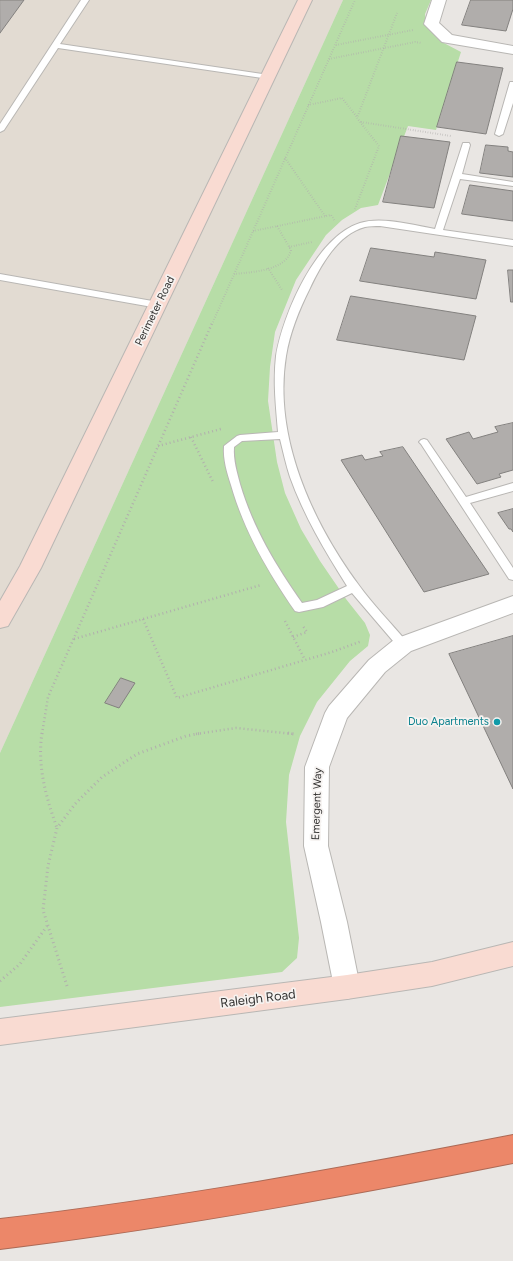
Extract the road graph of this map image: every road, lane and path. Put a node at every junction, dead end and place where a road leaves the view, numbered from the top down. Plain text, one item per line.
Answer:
1 (85, 0) edge
2 (305, 0) edge
3 (355, 0) edge
4 (439, 0) edge
5 (397, 13) dead end
6 (419, 28) dead end
7 (388, 34) junction
8 (422, 43) dead end
9 (56, 45) junction
10 (335, 45) junction
11 (383, 48) junction
12 (513, 50) edge
13 (329, 59) junction
14 (269, 77) junction
15 (513, 84) edge
16 (512, 100) edge
17 (308, 105) junction
18 (357, 118) junction
19 (361, 122) junction
20 (0, 130) edge
21 (500, 134) dead end
22 (451, 136) dead end
23 (466, 146) dead end
24 (285, 158) junction
25 (457, 176) junction
26 (513, 184) edge
27 (353, 213) dead end
28 (325, 216) junction
29 (335, 221) dead end
30 (277, 226) junction
31 (253, 231) junction
32 (438, 232) junction
33 (315, 241) dead end
34 (513, 243) edge
35 (289, 247) junction
36 (268, 268) junction
37 (233, 274) junction
38 (0, 277) edge
39 (282, 290) dead end
40 (158, 305) junction
41 (221, 429) dead end
42 (283, 435) junction
43 (424, 442) dead end
44 (158, 446) junction
45 (513, 487) edge
46 (463, 501) junction
47 (513, 576) edge
48 (266, 584) dead end
49 (354, 587) junction
50 (513, 604) edge
51 (143, 618) junction
52 (0, 620) edge
53 (73, 639) junction
54 (362, 641) dead end
55 (403, 645) junction
56 (294, 734) dead end
57 (57, 828) junction
58 (47, 925) junction
59 (513, 954) edge
60 (0, 981) edge
61 (67, 986) dead end
62 (347, 987) junction
63 (0, 1032) edge
64 (513, 1149) edge
65 (0, 1234) edge

1 - 9 lane
2 - 14 street, Perimeter Road
3 - 10 path
4 - 12 street
5 - 7 path
6 - 7 path
7 - 10 path
7 - 11 path
8 - 11 path
9 - 14 lane
9 - 20 lane
10 - 13 path
11 - 13 path
11 - 18 path
13 - 17 path
14 - 40 street, Perimeter Road
15 - 16 lane
16 - 21 lane
17 - 18 path
17 - 24 path
18 - 19 path
19 - 22 path
19 - 27 path
23 - 25 lane
24 - 28 path
24 - 31 path
25 - 26 lane
25 - 32 lane
28 - 29 path
28 - 30 path
30 - 31 path
30 - 35 path
31 - 37 path
32 - 34 lane
32 - 42 lane
33 - 35 path
35 - 36 path
36 - 37 path
36 - 39 path
37 - 44 path
38 - 40 lane
40 - 52 street, Perimeter Road
41 - 44 path
42 - 49 lane
42 - 49 lane
43 - 46 lane
44 - 53 path
45 - 46 lane
46 - 47 lane
48 - 51 path
49 - 55 lane
50 - 55 street, Emergent Way
51 - 53 path
51 - 54 path
53 - 57 path
55 - 62 street, Emergent Way
56 - 57 path
57 - 58 path
58 - 60 path
58 - 61 path
59 - 62 street, Raleigh Road
62 - 63 street, Raleigh Road
64 - 65 highway

